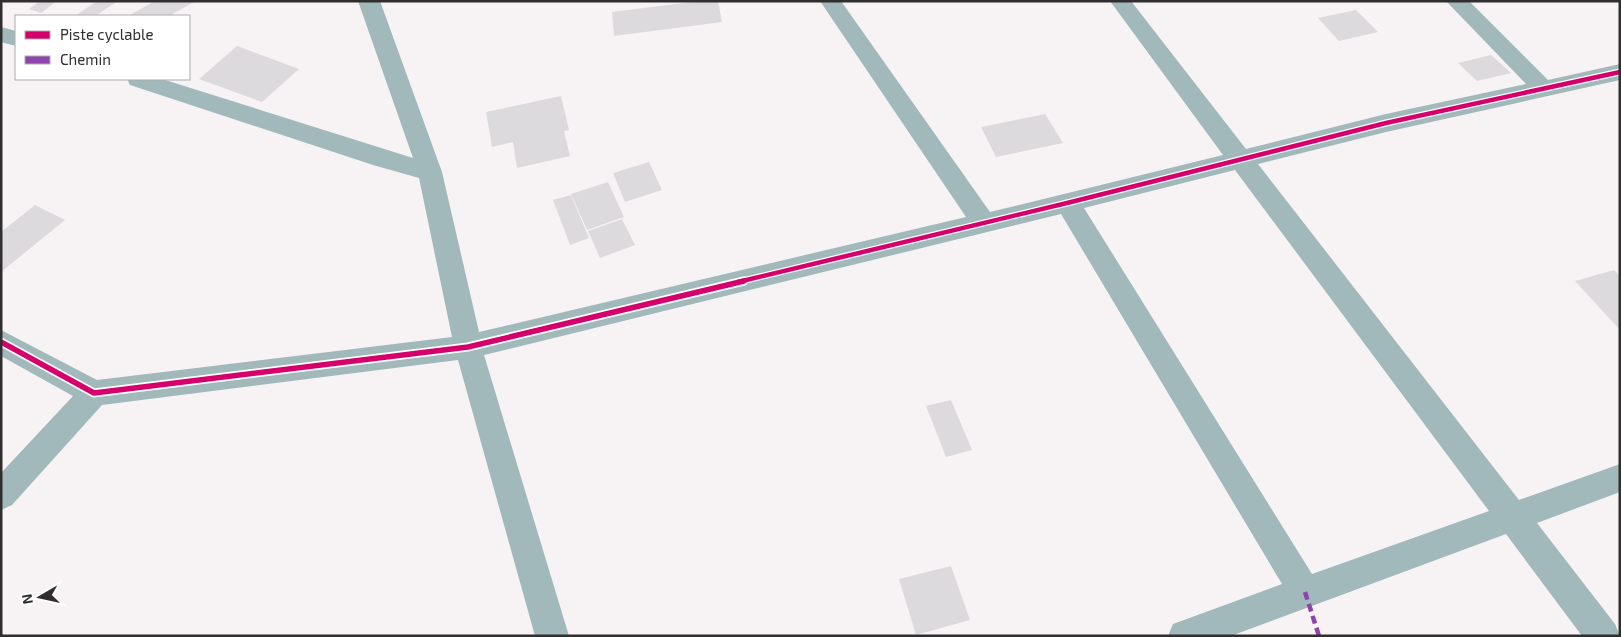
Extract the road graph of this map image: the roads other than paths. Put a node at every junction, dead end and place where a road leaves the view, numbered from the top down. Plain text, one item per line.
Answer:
1 (370, 1) edge
2 (830, 1) edge
3 (1120, 1) edge
4 (1456, 1) edge
5 (1, 34) edge
6 (15, 39) edge
7 (1620, 72) edge
8 (141, 80) edge
9 (1544, 89) junction
10 (1239, 160) junction
11 (430, 172) junction
12 (1067, 203) junction
13 (984, 223) junction
14 (1, 342) edge
15 (468, 347) junction
16 (94, 393) junction
17 (1620, 478) edge
18 (1, 495) edge
19 (1514, 516) junction
20 (1304, 592) junction
21 (552, 636) edge
22 (1185, 636) edge
23 (1603, 636) edge

1 - 11 street
2 - 13 street
3 - 10 street
4 - 9 street
5 - 6 street
7 - 9 street
8 - 11 street
9 - 10 street
10 - 12 street
10 - 19 street
11 - 15 street
12 - 13 street
12 - 20 street
13 - 15 street
14 - 16 street
15 - 16 street
15 - 21 street
16 - 18 street
17 - 19 street
19 - 20 street
19 - 23 street
20 - 22 street

